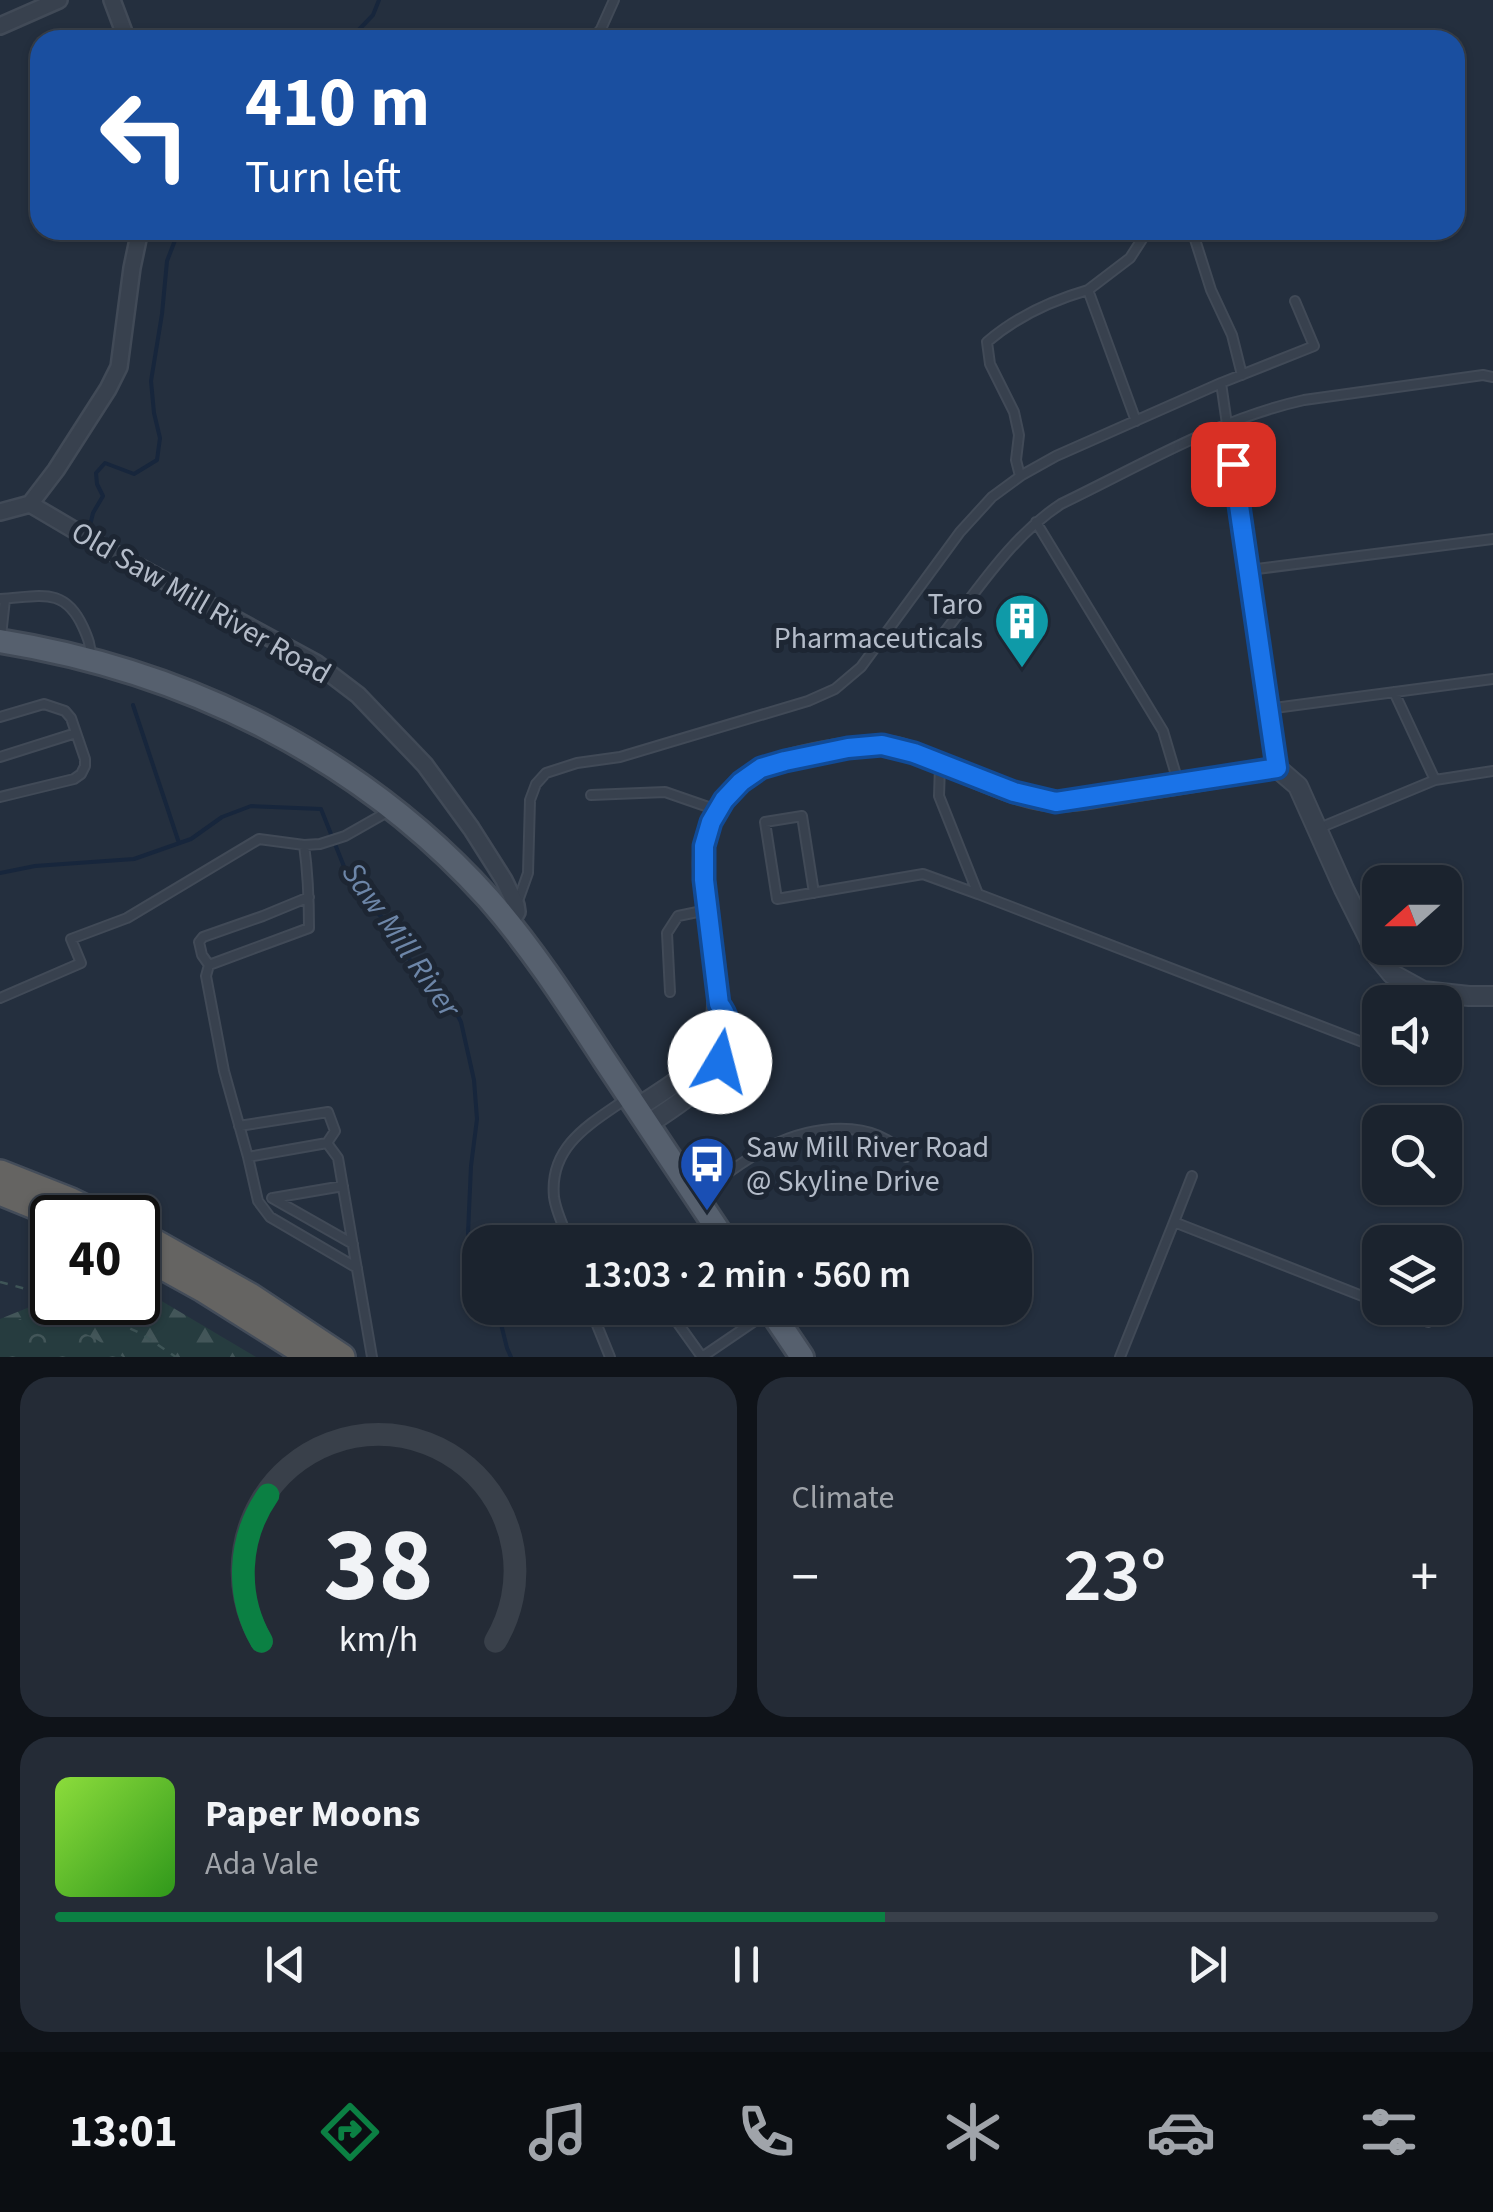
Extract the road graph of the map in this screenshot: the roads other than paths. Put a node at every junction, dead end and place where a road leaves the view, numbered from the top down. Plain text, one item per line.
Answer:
1 (58, 0) edge
2 (112, 0) edge
3 (614, 0) edge
4 (0, 26) edge
5 (123, 30) edge
6 (600, 30) edge
7 (138, 240) edge
8 (1142, 240) edge
9 (1195, 240) edge
10 (1088, 290) junction
11 (1296, 301) dead end
12 (1242, 375) junction
13 (1493, 377) edge
14 (1220, 383) junction
15 (1136, 421) junction
16 (1227, 424) junction
17 (1020, 476) junction
18 (30, 504) junction
19 (0, 512) edge
20 (1036, 522) junction
21 (1493, 538) edge
22 (1249, 570) junction
23 (2, 599) edge
24 (942, 634) dead end
25 (0, 641) edge
26 (91, 659) junction
27 (1493, 678) edge
28 (1394, 692) junction
29 (1267, 709) junction
30 (0, 718) edge
31 (76, 733) junction
32 (0, 757) edge
33 (940, 763) junction
34 (1277, 768) junction
35 (1493, 771) edge
36 (1435, 780) junction
37 (1180, 785) junction
38 (591, 795) dead end
39 (0, 797) edge
40 (394, 809) junction
41 (717, 810) junction
42 (1317, 828) junction
43 (304, 845) junction
44 (814, 893) junction
45 (978, 894) junction
46 (309, 897) junction
47 (707, 910) junction
48 (513, 915) junction
49 (208, 965) junction
50 (1406, 985) edge
51 (670, 992) dead end
52 (1462, 996) edge
53 (1493, 996) edge
54 (0, 998) edge
55 (1362, 1042) edge
56 (638, 1109) junction
57 (239, 1126) junction
58 (327, 1143) junction
59 (248, 1157) junction
60 (906, 1157) dead end
61 (0, 1173) edge
62 (1192, 1176) dead end
63 (344, 1186) junction
64 (0, 1192) edge
65 (56, 1195) edge
66 (695, 1196) junction
67 (272, 1198) junction
68 (258, 1201) junction
69 (30, 1204) edge
70 (1174, 1222) junction
71 (564, 1225) edge
72 (715, 1225) edge
73 (353, 1244) junction
74 (160, 1245) edge
75 (160, 1265) edge
76 (357, 1268) junction
77 (1362, 1296) edge
78 (597, 1325) edge
79 (679, 1325) edge
80 (747, 1325) edge
81 (781, 1325) edge
82 (310, 1357) edge
83 (342, 1357) edge
84 (372, 1357) edge
85 (610, 1357) edge
86 (802, 1357) edge
87 (1120, 1357) edge

1 - 4 street
2 - 5 street
3 - 6 lane
7 - 18 street
8 - 10 lane
9 - 12 lane
10 - 15 lane
10 - 17 lane
11 - 12 lane
12 - 14 lane
13 - 16 lane
14 - 15 lane
14 - 16 lane
15 - 17 lane
16 - 20 lane
16 - 22 lane
17 - 48 lane
18 - 19 street
18 - 48 street, Old Saw Mill River Road
20 - 24 lane
20 - 37 lane
21 - 22 lane
22 - 29 lane
23 - 25 lane
23 - 26 lane
25 - 26 main road
26 - 40 main road
27 - 28 lane
28 - 29 lane
28 - 36 lane
29 - 34 lane
30 - 31 lane
31 - 32 lane
31 - 39 lane
33 - 37 street
33 - 41 street
33 - 45 lane
34 - 37 street
34 - 42 street
35 - 36 lane
36 - 42 lane
38 - 41 lane
40 - 43 lane
40 - 48 main road
41 - 47 street
42 - 50 street
43 - 46 lane
43 - 54 lane
44 - 44 lane
44 - 45 lane
45 - 55 lane
46 - 49 lane
46 - 49 lane
47 - 51 lane
47 - 56 street
48 - 56 main road
49 - 57 lane
52 - 53 street
56 - 66 main road
56 - 71 lane
57 - 58 lane
57 - 59 lane
58 - 59 lane
58 - 63 lane
59 - 68 lane
60 - 66 lane
61 - 65 highway
62 - 70 lane
63 - 67 lane
63 - 73 lane
64 - 69 highway
66 - 72 main road
67 - 68 lane
67 - 73 lane
68 - 76 lane
70 - 77 lane
70 - 87 lane
73 - 76 lane
74 - 83 highway
75 - 82 highway
76 - 84 lane
78 - 85 lane
79 - 80 lane
81 - 86 main road

